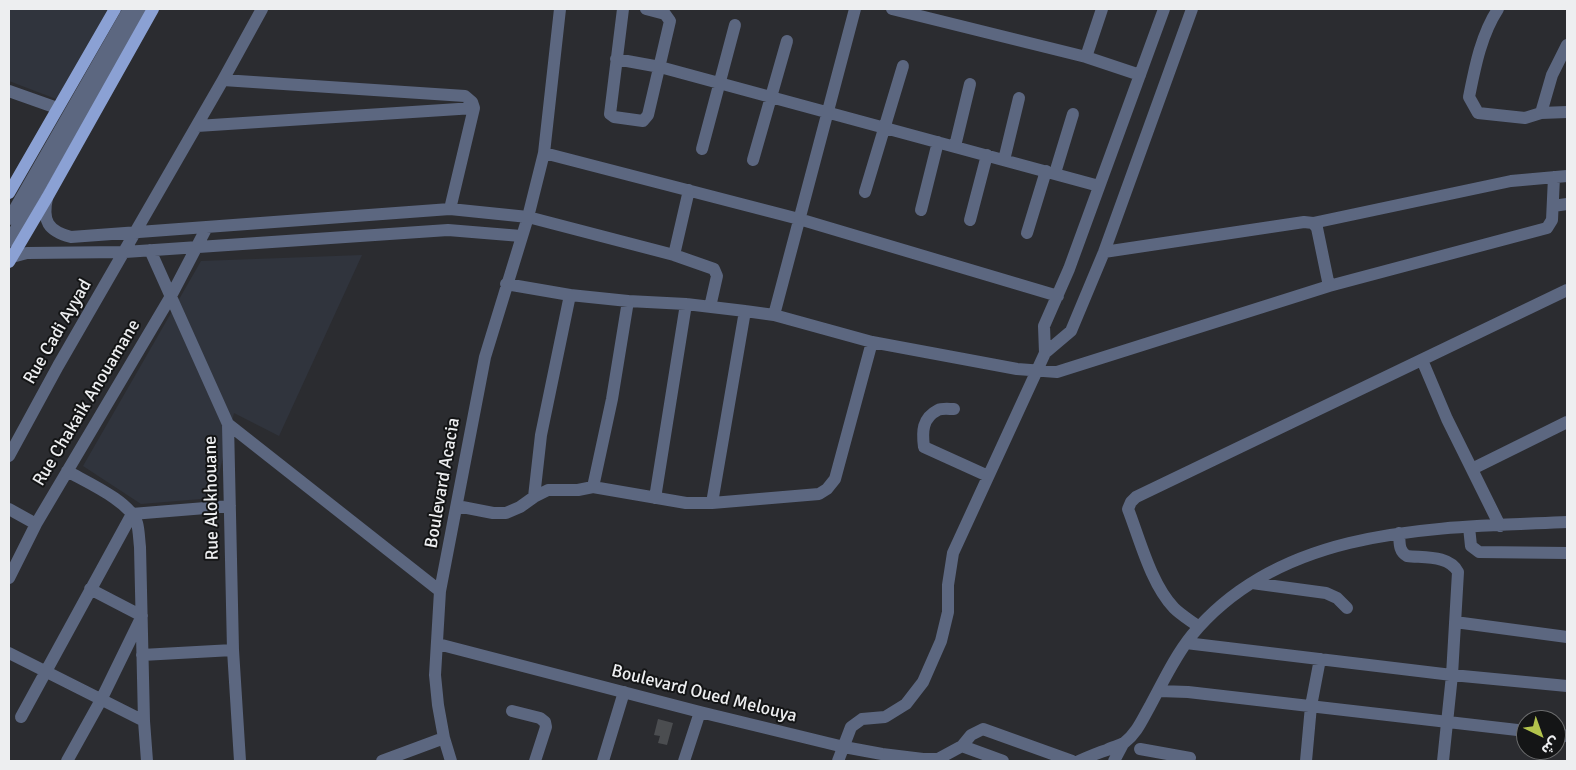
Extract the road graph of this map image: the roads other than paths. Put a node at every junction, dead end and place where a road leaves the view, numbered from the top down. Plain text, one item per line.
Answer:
1 (115, 9) edge
2 (128, 9) edge
3 (141, 9) edge
4 (152, 9) edge
5 (262, 9) edge
6 (560, 9) edge
7 (623, 9) edge
8 (646, 9) edge
9 (855, 9) edge
10 (892, 9) edge
11 (1102, 9) edge
12 (1164, 9) edge
13 (1192, 9) edge
14 (1498, 9) edge
15 (735, 25) dead end
16 (787, 41) dead end
17 (1567, 45) edge
18 (1086, 57) junction
19 (616, 59) junction
20 (903, 66) dead end
21 (660, 67) junction
22 (1140, 75) junction
23 (223, 80) junction
24 (720, 84) junction
25 (970, 84) dead end
26 (9, 91) edge
27 (770, 97) junction
28 (1019, 98) dead end
29 (57, 108) junction
30 (474, 108) junction
31 (828, 112) junction
32 (1567, 112) edge
33 (1542, 113) junction
34 (1072, 114) dead end
35 (196, 126) junction
36 (885, 127) junction
37 (938, 142) junction
38 (955, 146) junction
39 (702, 149) dead end
40 (544, 153) junction
41 (987, 155) junction
42 (753, 160) dead end
43 (1004, 160) junction
44 (1051, 172) junction
45 (1567, 176) edge
46 (1554, 177) junction
47 (1099, 186) junction
48 (689, 190) junction
49 (865, 192) dead end
50 (9, 193) edge
51 (48, 196) junction
52 (1567, 204) edge
53 (1553, 206) junction
54 (450, 209) junction
55 (921, 210) dead end
56 (528, 217) junction
57 (9, 219) edge
58 (799, 219) junction
59 (970, 220) dead end
60 (1313, 223) junction
61 (207, 227) junction
62 (134, 233) junction
63 (1027, 233) dead end
64 (521, 236) junction
65 (9, 240) edge
66 (196, 247) junction
67 (150, 250) junction
68 (125, 252) junction
69 (1104, 252) junction
70 (674, 255) junction
71 (10, 259) edge
72 (506, 284) junction
73 (1328, 286) junction
74 (1567, 290) edge
75 (570, 295) junction
76 (171, 296) junction
77 (1058, 296) junction
78 (628, 302) junction
79 (686, 304) junction
80 (710, 307) junction
81 (745, 311) junction
82 (774, 315) junction
83 (872, 342) junction
84 (1044, 353) junction
85 (1422, 360) junction
86 (1037, 371) junction
87 (954, 409) dead end
88 (1567, 422) edge
89 (228, 424) junction
90 (9, 456) edge
91 (1472, 469) junction
92 (67, 471) junction
93 (988, 476) junction
94 (593, 487) junction
95 (534, 497) junction
96 (655, 498) junction
97 (712, 503) junction
98 (230, 506) junction
99 (457, 506) junction
100 (9, 509) edge
101 (132, 514) junction
102 (1567, 522) edge
103 (36, 524) junction
104 (1500, 526) junction
105 (1469, 527) junction
106 (1399, 533) junction
107 (1567, 554) edge
108 (9, 578) edge
109 (1252, 583) junction
110 (90, 589) junction
111 (440, 590) junction
112 (1347, 608) dead end
113 (142, 616) junction
114 (1455, 622) junction
115 (1199, 627) junction
116 (1567, 637) edge
117 (1186, 643) junction
118 (438, 644) junction
119 (232, 650) junction
120 (9, 653) edge
121 (142, 655) junction
122 (1320, 659) junction
123 (45, 671) junction
124 (1452, 675) junction
125 (1567, 686) edge
126 (1158, 691) junction
127 (624, 692) junction
128 (101, 700) junction
129 (1311, 706) junction
130 (512, 711) dead end
131 (700, 712) junction
132 (21, 716) dead end
133 (144, 721) junction
134 (1448, 722) junction
135 (1140, 728) junction
136 (1516, 730) edge
137 (444, 738) junction
138 (1123, 744) junction
139 (962, 746) junction
140 (844, 747) junction
141 (1139, 756) edge
142 (1190, 758) dead end
143 (67, 761) edge
144 (147, 761) edge
145 (240, 761) edge
146 (382, 761) edge
147 (452, 761) edge
148 (535, 761) edge
149 (603, 761) edge
150 (684, 761) edge
151 (838, 761) edge
152 (1004, 761) edge
153 (1072, 761) edge
154 (1079, 761) edge
155 (1114, 761) edge
156 (1306, 761) edge
157 (1443, 761) edge

1 - 29 main road
2 - 57 street
3 - 65 street
4 - 51 main road
5 - 23 street, Rue Cadi Ayyad
6 - 40 street, Boulevard Acacia
7 - 19 street
8 - 21 street
9 - 31 street
10 - 18 street
11 - 18 street
12 - 22 street
13 - 69 street
14 - 33 street
15 - 24 street
16 - 27 street
17 - 33 street
18 - 22 street
19 - 21 street
19 - 21 street
20 - 36 street
21 - 24 street
22 - 47 street
23 - 30 street
23 - 35 street, Rue Cadi Ayyad
24 - 27 street
24 - 39 street
25 - 38 street
26 - 29 street
27 - 31 street
27 - 42 street
28 - 43 street
29 - 50 main road
30 - 35 street
30 - 54 street
31 - 36 street
31 - 58 street
32 - 33 street
34 - 44 street
35 - 62 street, Rue Cadi Ayyad
36 - 37 street
36 - 49 street
37 - 38 street
37 - 55 street
38 - 41 street
40 - 48 street
40 - 56 street, Boulevard Acacia
41 - 43 street
41 - 59 street
43 - 44 street
44 - 47 street
44 - 63 street
45 - 46 street
46 - 53 street
46 - 60 street
47 - 77 street
48 - 58 street
48 - 70 street
51 - 62 street
51 - 71 main road
52 - 53 street
53 - 73 street
54 - 56 street
54 - 61 street
56 - 64 street, Boulevard Acacia
56 - 70 street
58 - 77 street
58 - 82 street
60 - 69 street
60 - 73 street
61 - 62 street
61 - 66 street, Rue Chakaik Anouamane
62 - 68 street, Rue Cadi Ayyad
64 - 66 street
64 - 72 street, Boulevard Acacia
66 - 67 street
66 - 76 street, Rue Chakaik Anouamane
67 - 68 street
67 - 76 street, Rue Alokhouane
68 - 71 street
68 - 90 street, Rue Cadi Ayyad
69 - 84 street
70 - 80 street
72 - 75 street
72 - 99 street, Boulevard Acacia
73 - 86 street
74 - 85 street
75 - 78 street
75 - 95 street
76 - 89 street, Rue Alokhouane
76 - 92 street, Rue Chakaik Anouamane
77 - 84 street
78 - 79 street
78 - 94 street
79 - 80 street
79 - 96 street
80 - 81 street
81 - 82 street
81 - 97 street
82 - 83 street
83 - 86 street
83 - 97 street
84 - 86 street
85 - 91 street
85 - 115 street
86 - 93 street
87 - 93 street
88 - 91 street
89 - 98 street, Rue Alokhouane
89 - 111 street
91 - 104 street
92 - 101 street
92 - 103 street, Rue Chakaik Anouamane
93 - 140 street
94 - 95 street
94 - 96 street
95 - 99 street
96 - 97 street
98 - 101 street
98 - 119 street, Rue Alokhouane
99 - 111 street, Boulevard Acacia
100 - 103 street
101 - 110 street
101 - 113 street
102 - 104 street
103 - 108 street, Rue Chakaik Anouamane
104 - 105 street
105 - 106 street
105 - 107 street
106 - 109 street
106 - 114 street
109 - 112 street
109 - 115 street
110 - 113 street
110 - 123 street
111 - 118 street, Boulevard Acacia
113 - 121 street
113 - 128 street
114 - 116 street
114 - 124 street
115 - 117 street
117 - 122 street
117 - 126 street
118 - 127 street, Boulevard Oued Melouya
118 - 137 street, Boulevard Acacia
119 - 121 street
119 - 145 street, Rue Alokhouane
120 - 123 street
121 - 133 street
122 - 124 street
122 - 129 street
123 - 128 street
123 - 132 street
124 - 125 street
124 - 134 street
126 - 129 street
126 - 135 street
127 - 131 street, Boulevard Oued Melouya
127 - 149 street
128 - 133 street
128 - 143 street
129 - 134 street
129 - 156 street
130 - 148 street
131 - 140 street, Boulevard Oued Melouya
131 - 150 street
133 - 144 street
134 - 136 street
134 - 157 street
135 - 138 street
135 - 141 street
137 - 146 street
137 - 147 street, Boulevard Acacia
138 - 154 street
138 - 155 street
139 - 140 street, Boulevard Oued Melouya
139 - 152 street
139 - 153 street, Boulevard Oued Melouya
140 - 151 street
141 - 142 street

